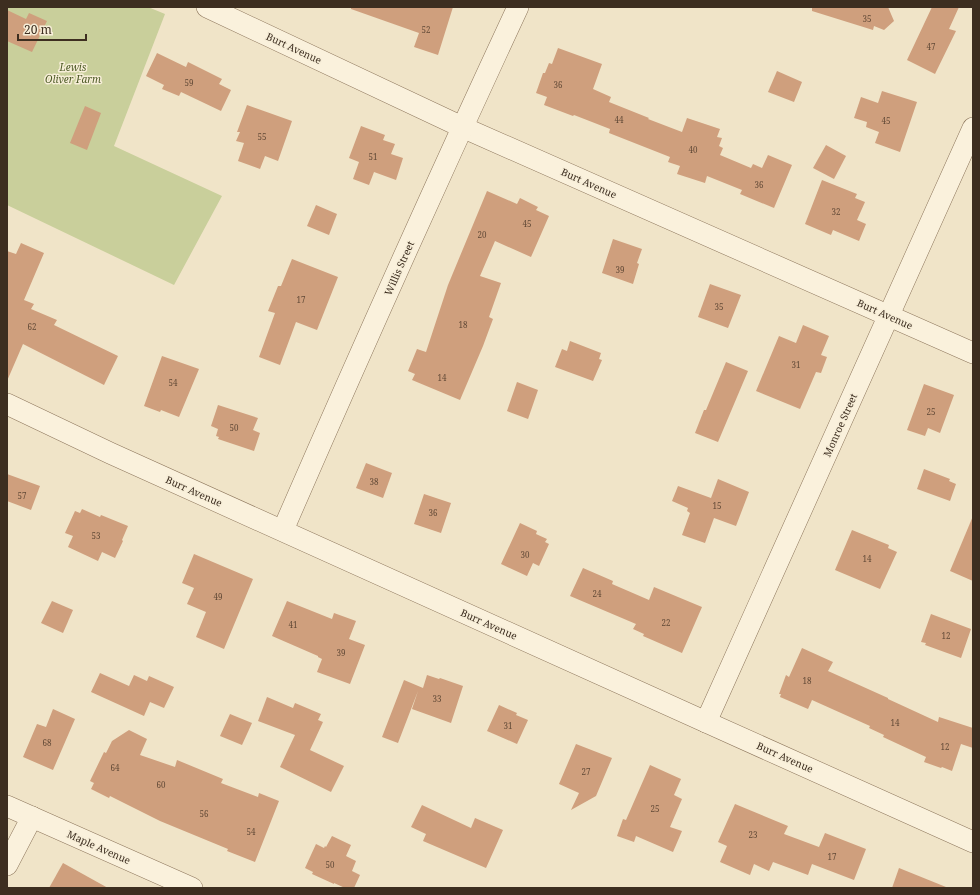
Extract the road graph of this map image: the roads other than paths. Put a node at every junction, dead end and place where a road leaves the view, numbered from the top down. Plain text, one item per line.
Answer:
1 (207, 7) edge
2 (518, 7) edge
3 (462, 127) junction
4 (973, 128) edge
5 (889, 316) junction
6 (973, 353) edge
7 (7, 404) edge
8 (282, 530) junction
9 (706, 722) junction
10 (7, 806) edge
11 (32, 817) junction
12 (973, 842) edge
13 (7, 865) edge
14 (192, 888) edge

1 - 3 street, Burt Avenue
2 - 3 street, Willis Street
3 - 5 street, Burt Avenue
3 - 8 street, Willis Street
4 - 5 street, Monroe Street
5 - 6 street, Burt Avenue
5 - 9 street, Monroe Street
7 - 8 street, Burr Avenue
8 - 9 street, Burr Avenue
9 - 12 street, Burr Avenue
10 - 11 street, Maple Avenue
11 - 13 street
11 - 14 street, Maple Avenue

